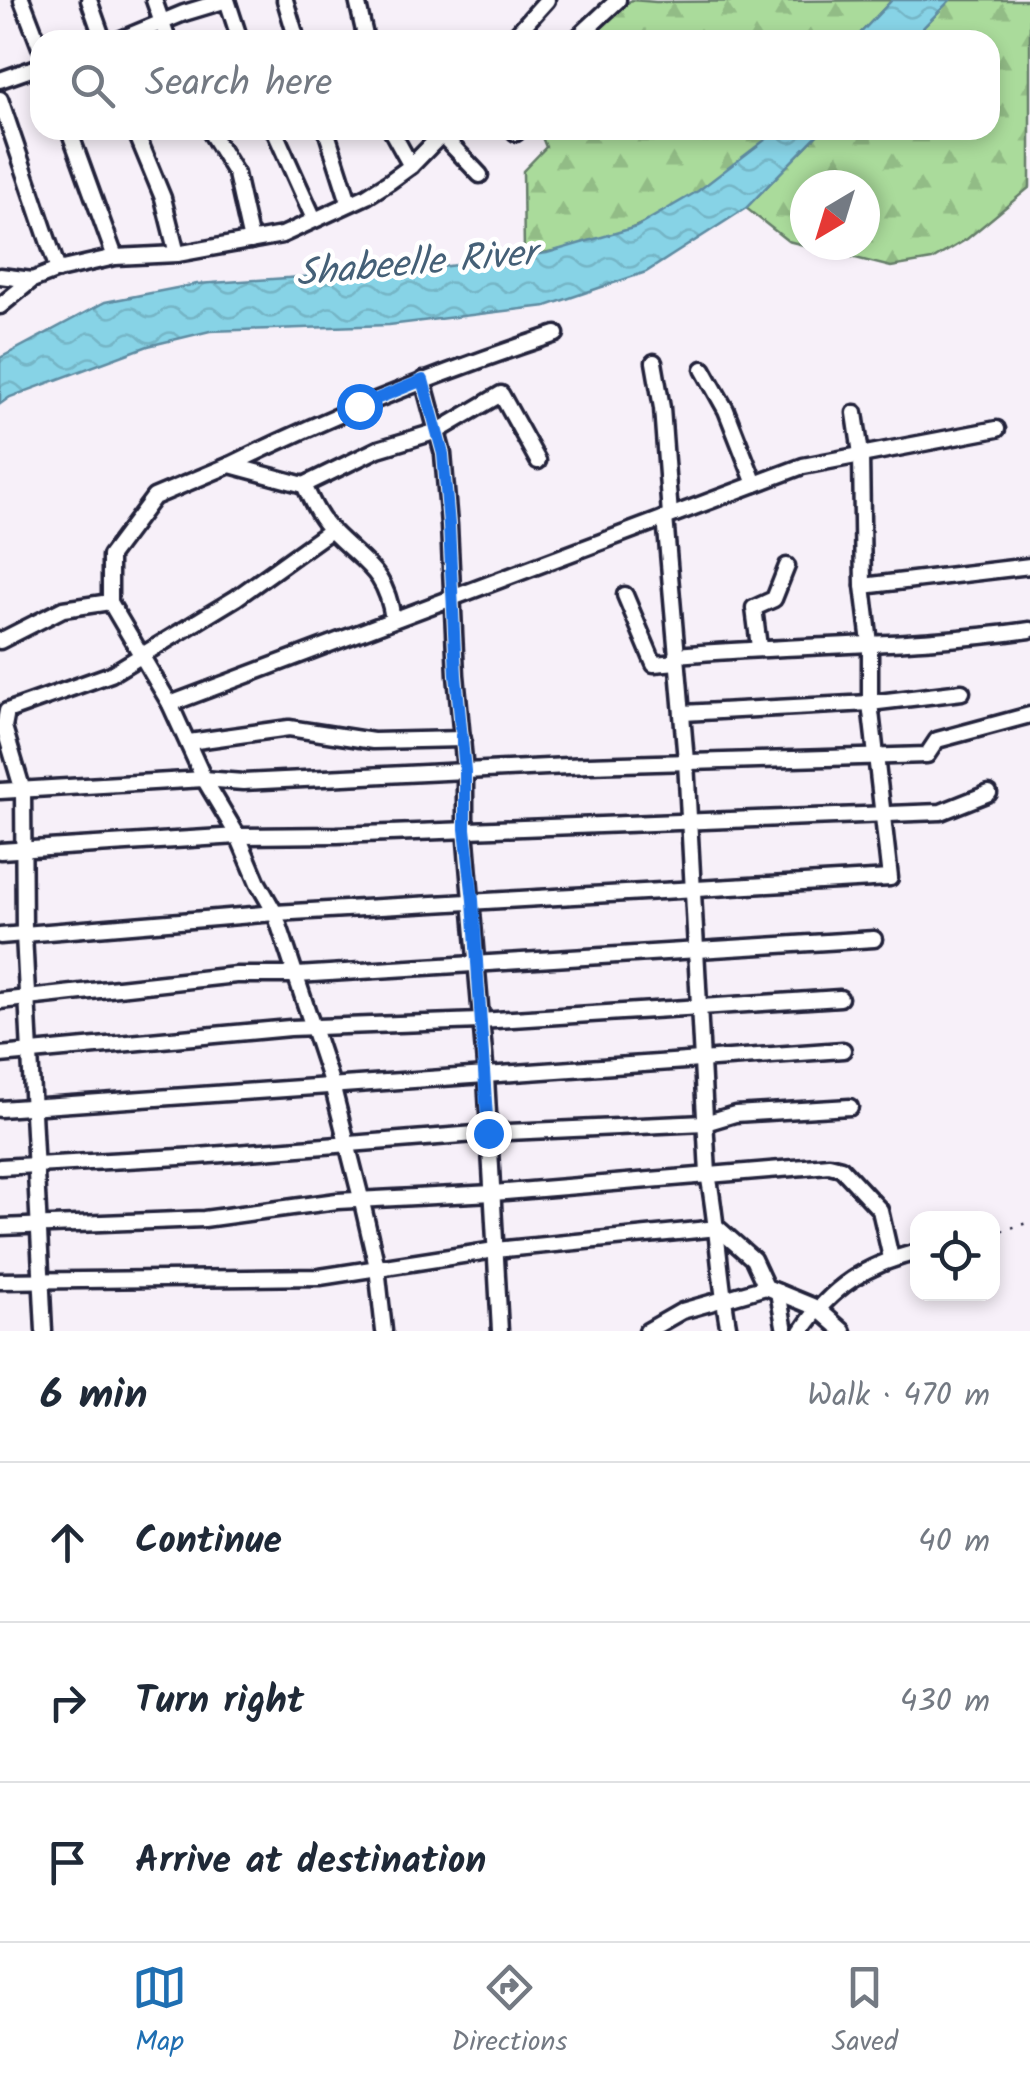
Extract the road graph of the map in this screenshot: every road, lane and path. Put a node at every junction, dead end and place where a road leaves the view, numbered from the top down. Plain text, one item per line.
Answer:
1 (22, 0) edge
2 (90, 0) edge
3 (154, 0) edge
4 (227, 0) edge
5 (285, 0) edge
6 (357, 0) edge
7 (547, 0) edge
8 (618, 0) edge
9 (161, 24) junction
10 (33, 30) edge
11 (100, 30) edge
12 (145, 30) edge
13 (164, 30) edge
14 (237, 30) edge
15 (294, 30) edge
16 (364, 30) edge
17 (520, 30) edge
18 (586, 30) edge
19 (30, 70) edge
20 (0, 80) edge
21 (0, 99) edge
22 (73, 140) edge
23 (140, 140) edge
24 (214, 140) edge
25 (278, 140) edge
26 (329, 140) edge
27 (397, 140) edge
28 (436, 140) edge
29 (451, 140) edge
30 (411, 166) junction
31 (480, 174) dead end
32 (348, 202) junction
33 (314, 219) junction
34 (252, 242) junction
35 (177, 254) junction
36 (115, 257) junction
37 (58, 270) junction
38 (0, 276) edge
39 (32, 280) junction
40 (0, 306) edge
41 (556, 334) dead end
42 (654, 362) dead end
43 (703, 369) dead end
44 (423, 380) junction
45 (854, 413) dead end
46 (997, 428) dead end
47 (438, 431) junction
48 (861, 454) junction
49 (538, 461) dead end
50 (230, 466) junction
51 (756, 484) junction
52 (304, 485) junction
53 (667, 516) junction
54 (331, 530) junction
55 (787, 566) dead end
56 (1030, 566) edge
57 (862, 586) junction
58 (453, 595) junction
59 (625, 595) dead end
60 (110, 602) junction
61 (393, 619) junction
62 (1030, 630) edge
63 (0, 641) edge
64 (870, 643) junction
65 (760, 647) junction
66 (140, 656) junction
67 (677, 658) junction
68 (962, 692) dead end
69 (870, 702) junction
70 (170, 704) junction
71 (4, 710) edge
72 (683, 713) junction
73 (1030, 715) edge
74 (463, 739) junction
75 (189, 742) junction
76 (878, 756) junction
77 (686, 761) junction
78 (465, 771) junction
79 (204, 779) junction
80 (22, 791) junction
81 (0, 792) edge
82 (988, 793) dead end
83 (882, 812) junction
84 (688, 822) junction
85 (465, 829) junction
86 (238, 836) junction
87 (0, 851) edge
88 (22, 851) junction
89 (692, 889) junction
90 (473, 900) junction
91 (275, 913) junction
92 (24, 934) junction
93 (0, 936) edge
94 (874, 939) dead end
95 (696, 952) junction
96 (476, 964) junction
97 (297, 975) junction
98 (840, 998) dead end
99 (29, 999) junction
100 (0, 1001) edge
101 (701, 1006) junction
102 (480, 1021) junction
103 (313, 1029) junction
104 (843, 1050) dead end
105 (30, 1053) junction
106 (0, 1056) edge
107 (702, 1062) junction
108 (486, 1077) junction
109 (332, 1088) junction
110 (850, 1107) dead end
111 (32, 1108) junction
112 (0, 1109) edge
113 (705, 1123) junction
114 (488, 1133) junction
115 (345, 1142) junction
116 (0, 1167) edge
117 (34, 1167) junction
118 (708, 1174) junction
119 (493, 1192) junction
120 (362, 1202) junction
121 (1030, 1222) edge
122 (39, 1223) junction
123 (0, 1227) edge
124 (718, 1228) junction
125 (1000, 1231) edge
126 (495, 1250) junction
127 (910, 1254) edge
128 (892, 1258) junction
129 (377, 1267) junction
130 (41, 1278) junction
131 (0, 1281) edge
132 (772, 1290) junction
133 (723, 1298) junction
134 (817, 1308) junction
135 (44, 1331) edge
136 (384, 1331) edge
137 (500, 1331) edge
138 (648, 1331) edge
139 (730, 1331) edge
140 (785, 1331) edge
141 (802, 1331) edge
142 (843, 1331) edge

1 - 10 street
2 - 11 street
3 - 9 street
4 - 9 street
4 - 14 street
5 - 15 street
6 - 16 street
7 - 17 street
8 - 18 street
9 - 12 street
9 - 13 street
19 - 20 street
21 - 37 street
22 - 36 street
23 - 35 street
24 - 34 street
25 - 33 street
26 - 32 street
27 - 30 street
28 - 30 street
29 - 31 street
30 - 32 street
32 - 33 street
33 - 34 street
34 - 35 street
35 - 36 street
36 - 37 street
37 - 39 street
38 - 39 street
39 - 40 street
41 - 44 street
42 - 53 street
43 - 51 street
44 - 47 street
44 - 50 street
45 - 48 street
46 - 48 street
47 - 49 street
47 - 52 street
47 - 58 street
48 - 51 street
48 - 57 street
50 - 52 street
50 - 60 street
51 - 53 street
52 - 54 street
53 - 58 street
53 - 67 street
54 - 61 street
54 - 66 street
55 - 65 street
56 - 57 street
57 - 64 street
58 - 61 street
58 - 74 street
59 - 67 street
60 - 63 street
60 - 66 street
61 - 70 street
62 - 64 street
64 - 65 street
64 - 69 street
65 - 67 street
66 - 70 street
66 - 71 street
67 - 72 street
68 - 69 street
69 - 72 street
69 - 76 street
70 - 75 street
71 - 80 street
72 - 77 street
73 - 76 street
74 - 75 street
74 - 78 street
75 - 79 street
76 - 77 street
76 - 83 street
77 - 78 street
77 - 84 street
78 - 79 street
78 - 85 street
79 - 80 street
79 - 86 street
80 - 81 street
80 - 88 street
82 - 83 street
83 - 84 street
83 - 89 street
84 - 85 street
84 - 89 street
85 - 86 street
85 - 90 street
86 - 88 street
86 - 91 street
87 - 88 street
88 - 92 street
89 - 90 street
89 - 95 street
90 - 91 street
90 - 96 street
91 - 92 street
91 - 97 street
92 - 93 street
92 - 99 street
94 - 95 street
95 - 96 street
95 - 101 street
96 - 97 street
96 - 102 street
97 - 99 street
97 - 103 street
98 - 101 street
99 - 100 street
99 - 105 street
101 - 102 street
101 - 107 street
102 - 103 street
102 - 108 street
103 - 105 street
103 - 109 street
104 - 107 street
105 - 106 street
105 - 111 street
107 - 108 street
107 - 113 street
108 - 109 street
108 - 114 street
109 - 111 street
109 - 115 street
110 - 113 street
111 - 112 street
111 - 117 street
113 - 114 street
113 - 118 street
114 - 115 street
114 - 119 street
115 - 117 street
115 - 120 street
116 - 117 street
117 - 122 street
118 - 119 street
118 - 124 street
118 - 128 street
119 - 120 street
119 - 126 street
120 - 122 street
120 - 129 street
121 - 125 path
122 - 123 street
122 - 130 street
124 - 126 street
124 - 132 street
124 - 133 street
126 - 129 street
126 - 137 street
127 - 128 street
128 - 134 street
129 - 130 street
129 - 136 street
130 - 131 street
130 - 135 street
132 - 133 street
132 - 134 street
132 - 140 street
133 - 138 street
133 - 139 street
134 - 141 street
134 - 142 street

